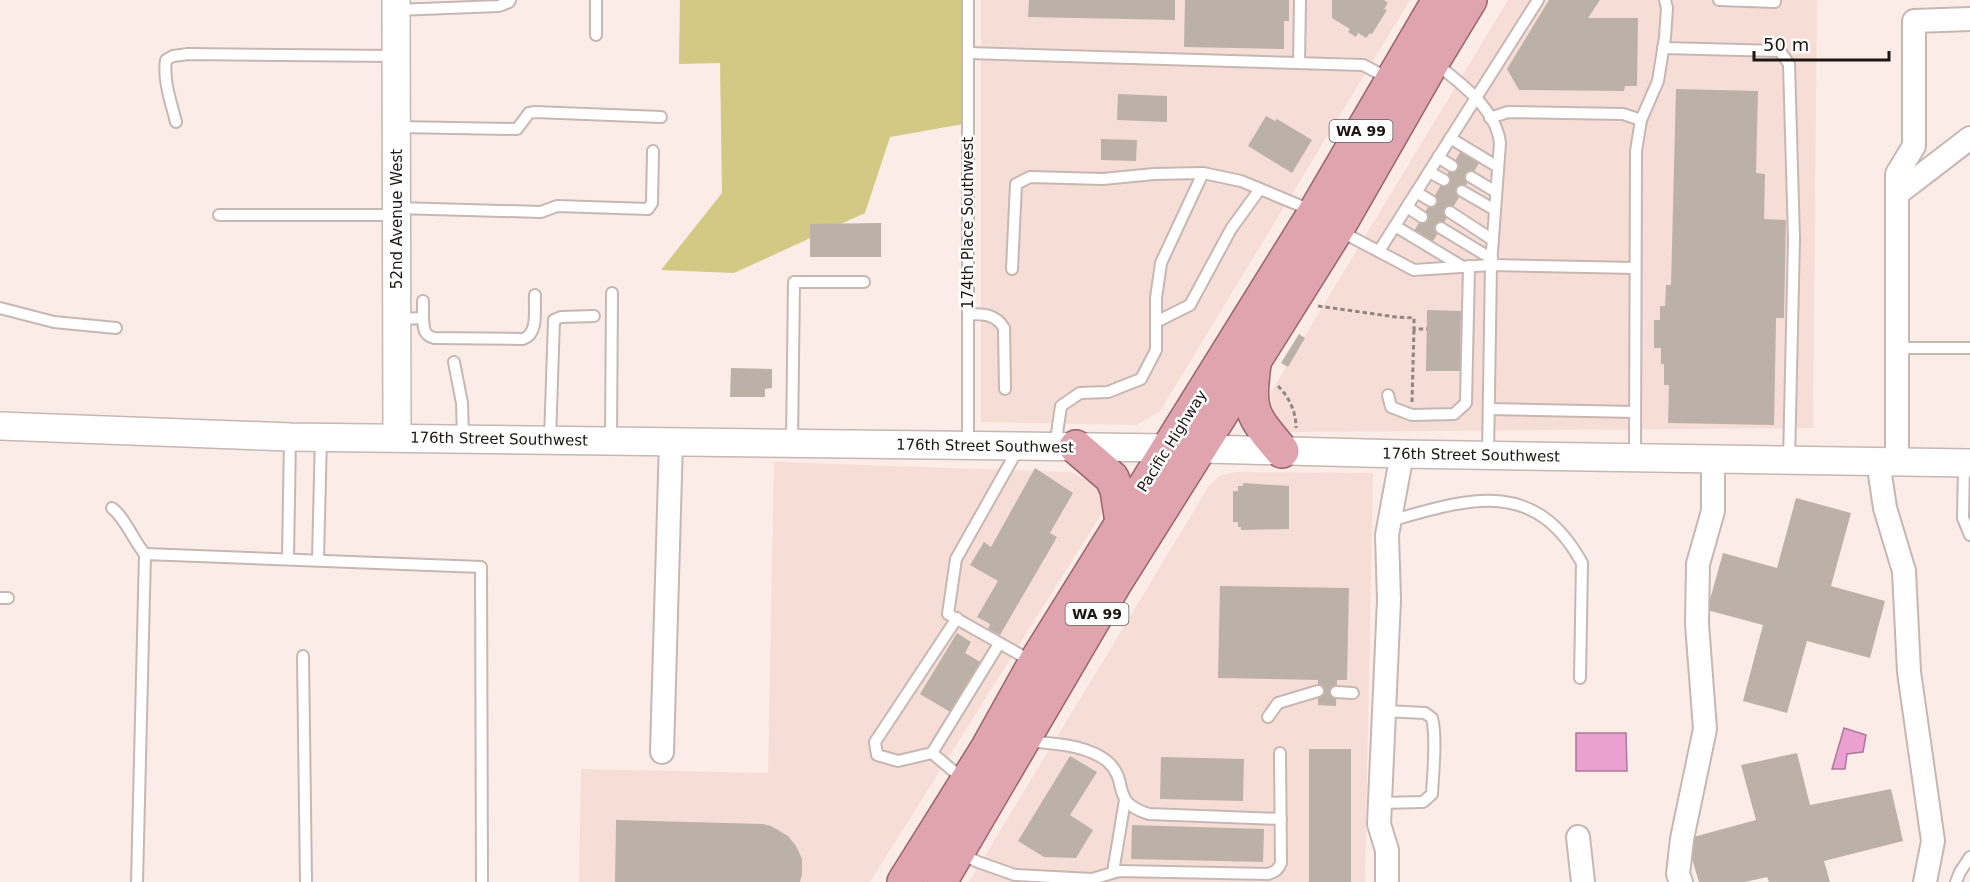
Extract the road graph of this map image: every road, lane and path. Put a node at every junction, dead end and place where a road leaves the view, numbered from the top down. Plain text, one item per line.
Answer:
1 (510, 0) edge
2 (596, 0) edge
3 (968, 0) edge
4 (1299, 0) edge
5 (1439, 0) edge
6 (1470, 0) edge
7 (1538, 0) edge
8 (1665, 0) edge
9 (1719, 0) edge
10 (1775, 0) edge
11 (396, 5) edge
12 (1970, 19) edge
13 (596, 36) dead end
14 (1663, 48) junction
15 (968, 53) junction
16 (396, 56) junction
17 (1433, 61) junction
18 (1299, 63) junction
19 (1391, 80) junction
20 (1475, 98) junction
21 (661, 117) dead end
22 (1490, 118) junction
23 (1641, 120) junction
24 (176, 122) dead end
25 (397, 127) junction
26 (1450, 138) junction
27 (1970, 138) edge
28 (653, 151) dead end
29 (1438, 157) junction
30 (1452, 166) dead end
31 (1498, 166) junction
32 (1429, 172) junction
33 (1203, 173) junction
34 (1471, 177) dead end
35 (1444, 180) dead end
36 (1260, 189) junction
37 (1462, 191) dead end
38 (1416, 192) junction
39 (1496, 192) junction
40 (1897, 194) junction
41 (1431, 201) dead end
42 (1407, 207) junction
43 (1495, 210) junction
44 (397, 211) junction
45 (1450, 212) dead end
46 (219, 215) dead end
47 (1422, 217) dead end
48 (1326, 221) junction
49 (1395, 225) junction
50 (1441, 228) dead end
51 (1493, 240) junction
52 (1379, 251) junction
53 (1492, 262) junction
54 (1466, 266) junction
55 (1635, 268) junction
56 (1012, 269) dead end
57 (864, 282) dead end
58 (612, 293) dead end
59 (535, 295) dead end
60 (423, 301) dead end
61 (1316, 305) dead end
62 (0, 308) edge
63 (968, 314) junction
64 (594, 316) dead end
65 (410, 319) junction
66 (1156, 322) junction
67 (116, 328) dead end
68 (1414, 329) junction
69 (1427, 329) dead end
70 (1897, 348) junction
71 (1970, 348) edge
72 (454, 362) dead end
73 (1265, 371) junction
74 (1005, 389) dead end
75 (1388, 395) dead end
76 (1489, 409) junction
77 (1635, 412) junction
78 (1412, 415) junction
79 (0, 426) edge
80 (290, 437) junction
81 (321, 437) junction
82 (396, 437) junction
83 (463, 438) junction
84 (550, 439) junction
85 (611, 440) junction
86 (1289, 440) junction
87 (671, 441) junction
88 (792, 443) junction
89 (968, 445) junction
90 (1020, 446) junction
91 (1066, 447) junction
92 (1183, 449) junction
93 (1402, 454) junction
94 (1488, 455) junction
95 (1635, 458) junction
96 (1713, 459) junction
97 (1790, 460) junction
98 (1888, 462) junction
99 (1967, 463) edge
100 (112, 508) dead end
101 (1390, 521) junction
102 (1122, 522) junction
103 (1970, 535) edge
104 (145, 554) junction
105 (288, 558) junction
106 (318, 560) junction
107 (957, 618) junction
108 (999, 644) junction
109 (303, 656) dead end
110 (1035, 663) junction
111 (1580, 678) dead end
112 (1318, 691) dead end
113 (1336, 692) dead end
114 (1353, 693) dead end
115 (1384, 711) junction
116 (1268, 717) dead end
117 (1023, 741) junction
118 (662, 752) dead end
119 (932, 753) junction
120 (1280, 753) dead end
121 (966, 782) junction
122 (1125, 800) junction
123 (1380, 802) junction
124 (1281, 819) junction
125 (1578, 837) dead end
126 (957, 852) junction
127 (1970, 857) edge
128 (1113, 872) junction
129 (137, 882) edge
130 (306, 882) edge
131 (482, 882) edge
132 (904, 882) edge
133 (929, 882) edge
134 (940, 882) edge
135 (1387, 882) edge
136 (1583, 882) edge
137 (1681, 882) edge
138 (1925, 882) edge
139 (1956, 882) edge

1 - 11 lane
2 - 13 lane
3 - 15 lane, 174th Place Southwest
4 - 18 lane
5 - 19 highway, Pacific Highway / WA 99
6 - 17 highway, Pacific Highway / WA 99
7 - 20 lane
8 - 14 lane
9 - 10 lane
11 - 16 street, 52nd Avenue West
12 - 40 street
14 - 23 lane
14 - 97 lane
15 - 18 lane
15 - 63 lane, 174th Place Southwest
16 - 24 lane
16 - 25 street, 52nd Avenue West
17 - 20 lane
17 - 48 highway, Pacific Highway / WA 99
18 - 19 lane
19 - 48 highway, Pacific Highway / WA 99
20 - 22 lane
20 - 26 lane
21 - 25 lane
22 - 23 lane
22 - 31 lane
23 - 55 lane
25 - 44 street, 52nd Avenue West
26 - 29 lane
26 - 31 lane
27 - 40 street
28 - 44 lane
29 - 30 lane
29 - 32 lane
31 - 39 lane
32 - 35 lane
32 - 38 lane
33 - 36 lane
33 - 56 lane
33 - 66 lane
34 - 39 lane
36 - 48 lane
36 - 66 lane
37 - 43 lane
38 - 41 lane
38 - 42 lane
39 - 43 lane
40 - 70 street
42 - 47 lane
42 - 49 lane
43 - 51 lane
44 - 46 lane
44 - 65 street, 52nd Avenue West
45 - 51 lane
48 - 52 lane
48 - 73 highway, Pacific Highway / WA 99
48 - 92 highway, Pacific Highway / WA 99
49 - 52 lane
49 - 54 lane
50 - 53 lane
51 - 53 lane
52 - 54 lane
53 - 54 lane
53 - 55 lane
53 - 76 lane
54 - 78 lane
55 - 77 lane
57 - 88 lane
58 - 85 lane
59 - 65 lane
60 - 65 lane
61 - 68 path
62 - 67 lane
63 - 74 lane
63 - 89 lane, 174th Place Southwest
64 - 84 lane
65 - 82 street, 52nd Avenue West
66 - 91 lane
68 - 69 path
68 - 78 path
70 - 71 lane
70 - 98 street
72 - 83 lane
73 - 86 path
73 - 86 highway
73 - 92 highway, Pacific Highway / WA 99
75 - 78 lane
76 - 77 lane
76 - 94 lane
77 - 95 lane
79 - 80 street, 176th Street Southwest
80 - 81 street, 176th Street Southwest
80 - 105 lane
81 - 82 street, 176th Street Southwest
81 - 106 lane
82 - 83 street, 176th Street Southwest
83 - 84 street, 176th Street Southwest
84 - 85 street, 176th Street Southwest
85 - 87 street, 176th Street Southwest
86 - 92 street, 176th Street Southwest
86 - 93 street, 176th Street Southwest
87 - 88 street, 176th Street Southwest
87 - 118 street
88 - 89 street, 176th Street Southwest
89 - 90 street, 176th Street Southwest
90 - 91 street, 176th Street Southwest
90 - 107 lane
91 - 92 street, 176th Street Southwest
91 - 102 highway
92 - 102 highway, Pacific Highway / WA 99
92 - 117 highway, Pacific Highway / WA 99
93 - 94 street, 176th Street Southwest
93 - 101 street
94 - 95 street, 176th Street Southwest
95 - 96 street, 176th Street Southwest
96 - 97 street, 176th Street Southwest
96 - 137 street
97 - 98 street, 176th Street Southwest
98 - 99 street, 176th Street Southwest
98 - 138 street
99 - 103 lane
100 - 104 lane
101 - 111 lane
101 - 115 street
102 - 110 highway, Pacific Highway / WA 99
104 - 105 lane
104 - 129 lane
105 - 106 lane
106 - 131 lane
107 - 108 lane
107 - 119 lane
108 - 110 lane
108 - 119 lane
109 - 130 lane
110 - 121 highway, Pacific Highway / WA 99
112 - 116 lane
113 - 114 lane
115 - 123 street
115 - 123 lane
117 - 122 lane
117 - 126 highway, Pacific Highway / WA 99
119 - 121 lane
120 - 124 lane
121 - 132 highway, Pacific Highway / WA 99
121 - 133 highway
122 - 124 lane
122 - 128 lane
123 - 135 street
124 - 128 lane
125 - 136 street
126 - 128 lane
126 - 134 highway, Pacific Highway / WA 99
127 - 139 lane

